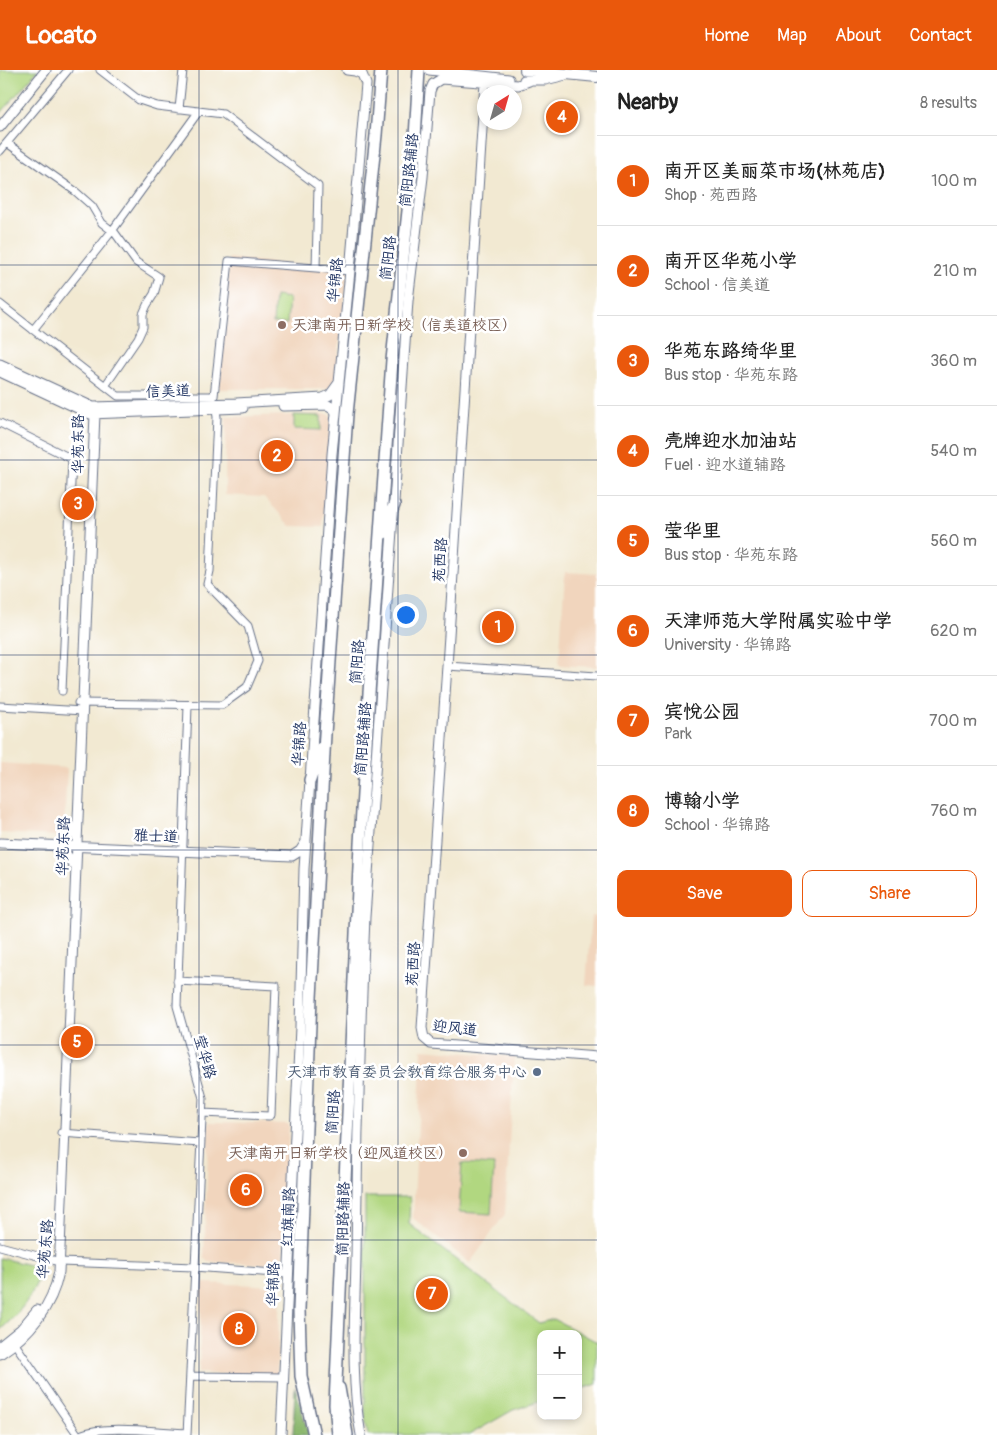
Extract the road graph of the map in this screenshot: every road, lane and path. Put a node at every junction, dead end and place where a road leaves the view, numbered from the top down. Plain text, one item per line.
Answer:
1 (40, 70) edge
2 (46, 70) edge
3 (68, 70) edge
4 (100, 70) edge
5 (183, 70) edge
6 (347, 70) edge
7 (381, 70) edge
8 (419, 70) edge
9 (430, 70) edge
10 (525, 70) edge
11 (570, 74) junction
12 (597, 77) edge
13 (529, 81) junction
14 (485, 83) junction
15 (179, 109) junction
16 (199, 112) junction
17 (0, 120) edge
18 (0, 127) edge
19 (7, 143) junction
20 (0, 151) edge
21 (112, 231) junction
22 (316, 268) junction
23 (350, 271) junction
24 (0, 304) edge
25 (33, 330) junction
26 (0, 364) edge
27 (0, 372) edge
28 (339, 383) junction
29 (105, 386) junction
30 (78, 408) junction
31 (216, 410) junction
32 (92, 412) junction
33 (336, 414) junction
34 (0, 423) edge
35 (89, 423) junction
36 (332, 454) junction
37 (394, 505) junction
38 (340, 514) junction
39 (379, 549) junction
40 (447, 666) junction
41 (597, 676) edge
42 (62, 691) dead end
43 (0, 706) edge
44 (188, 706) junction
45 (80, 707) junction
46 (325, 734) junction
47 (310, 780) junction
48 (73, 828) junction
49 (306, 842) junction
50 (360, 844) junction
51 (0, 845) edge
52 (57, 847) junction
53 (73, 849) junction
54 (183, 852) junction
55 (74, 864) junction
56 (304, 868) junction
57 (365, 917) junction
58 (177, 981) junction
59 (311, 998) joint
60 (424, 1038) junction
61 (597, 1053) edge
62 (597, 1058) edge
63 (202, 1113) junction
64 (63, 1133) junction
65 (200, 1143) junction
66 (0, 1246) edge
67 (58, 1262) junction
68 (194, 1267) junction
69 (287, 1274) junction
70 (13, 1341) junction
71 (0, 1346) edge
72 (0, 1354) edge
73 (337, 1375) junction
74 (190, 1376) junction
75 (284, 1377) junction
76 (187, 1434) edge
77 (79, 1435) edge
78 (281, 1435) edge
79 (314, 1435) edge
80 (338, 1435) edge
81 (347, 1435) edge
82 (361, 1435) edge

1 - 17 street
2 - 18 street
3 - 19 street
4 - 15 street
5 - 15 street
6 - 23 street, 华锦路
7 - 38 main road, 简阳路
8 - 39 main road, 简阳路
9 - 13 street
10 - 11 main road
11 - 12 main road
11 - 13 street
13 - 14 street, 简阳路辅路
14 - 37 street, 简阳路辅路
14 - 40 street, 苑西路
15 - 16 street
16 - 21 street
16 - 22 street
19 - 20 street
19 - 21 street
21 - 25 street
21 - 29 street
22 - 23 street
22 - 29 street
23 - 28 street, 华锦路
24 - 25 street
25 - 29 street
26 - 32 street, 信美道
27 - 30 street, 信美道
28 - 32 street, 信美道
28 - 33 street, 华锦路
30 - 32 street, 信美道
30 - 35 street
31 - 32 street, 信美道
31 - 33 street, 信美道
31 - 44 street
32 - 35 street, 华苑东路
32 - 45 street, 华苑东路
33 - 36 street, 华锦路
34 - 42 street
35 - 45 street, 华苑东路
36 - 38 street
36 - 47 street, 华锦路
37 - 39 main road
37 - 57 street, 简阳路辅路
38 - 46 main road, 简阳路
39 - 50 main road, 简阳路
40 - 41 street
40 - 60 street, 苑西路
43 - 45 street
44 - 45 street
44 - 54 street, 莹华路
45 - 48 street, 华苑东路
45 - 53 street, 华苑东路
46 - 47 main road
46 - 59 main road, 简阳路
47 - 49 street, 华锦路
48 - 52 street
48 - 53 street, 华苑东路
49 - 54 street, 雅士道
49 - 56 street, 华锦路
50 - 57 street
50 - 73 main road, 简阳路
51 - 52 street, 雅士道
52 - 53 street, 雅士道
52 - 55 street
53 - 54 street, 雅士道
53 - 55 street, 华苑东路
54 - 56 street, 雅士道
54 - 58 street, 莹华路
55 - 64 street, 华苑东路
56 - 69 street, 华锦路
57 - 82 street, 简阳路辅路
58 - 63 street, 莹华路
58 - 63 street
59 - 79 main road, 红旗南路
60 - 61 street, 迎风道
60 - 62 street, 迎风道
63 - 65 street, 莹华路
64 - 65 street
64 - 67 street, 华苑东路
65 - 68 street, 莹华路
66 - 67 street
67 - 68 street
67 - 70 street, 华苑东路
68 - 69 street
68 - 74 street, 莹华路
69 - 75 street, 华锦路
70 - 71 street, 华苑东路
70 - 72 street, 华苑东路
70 - 77 street
73 - 80 main road
73 - 81 main road
74 - 75 street
74 - 76 street, 莹华路
75 - 78 street, 华锦路
76 - 77 street

